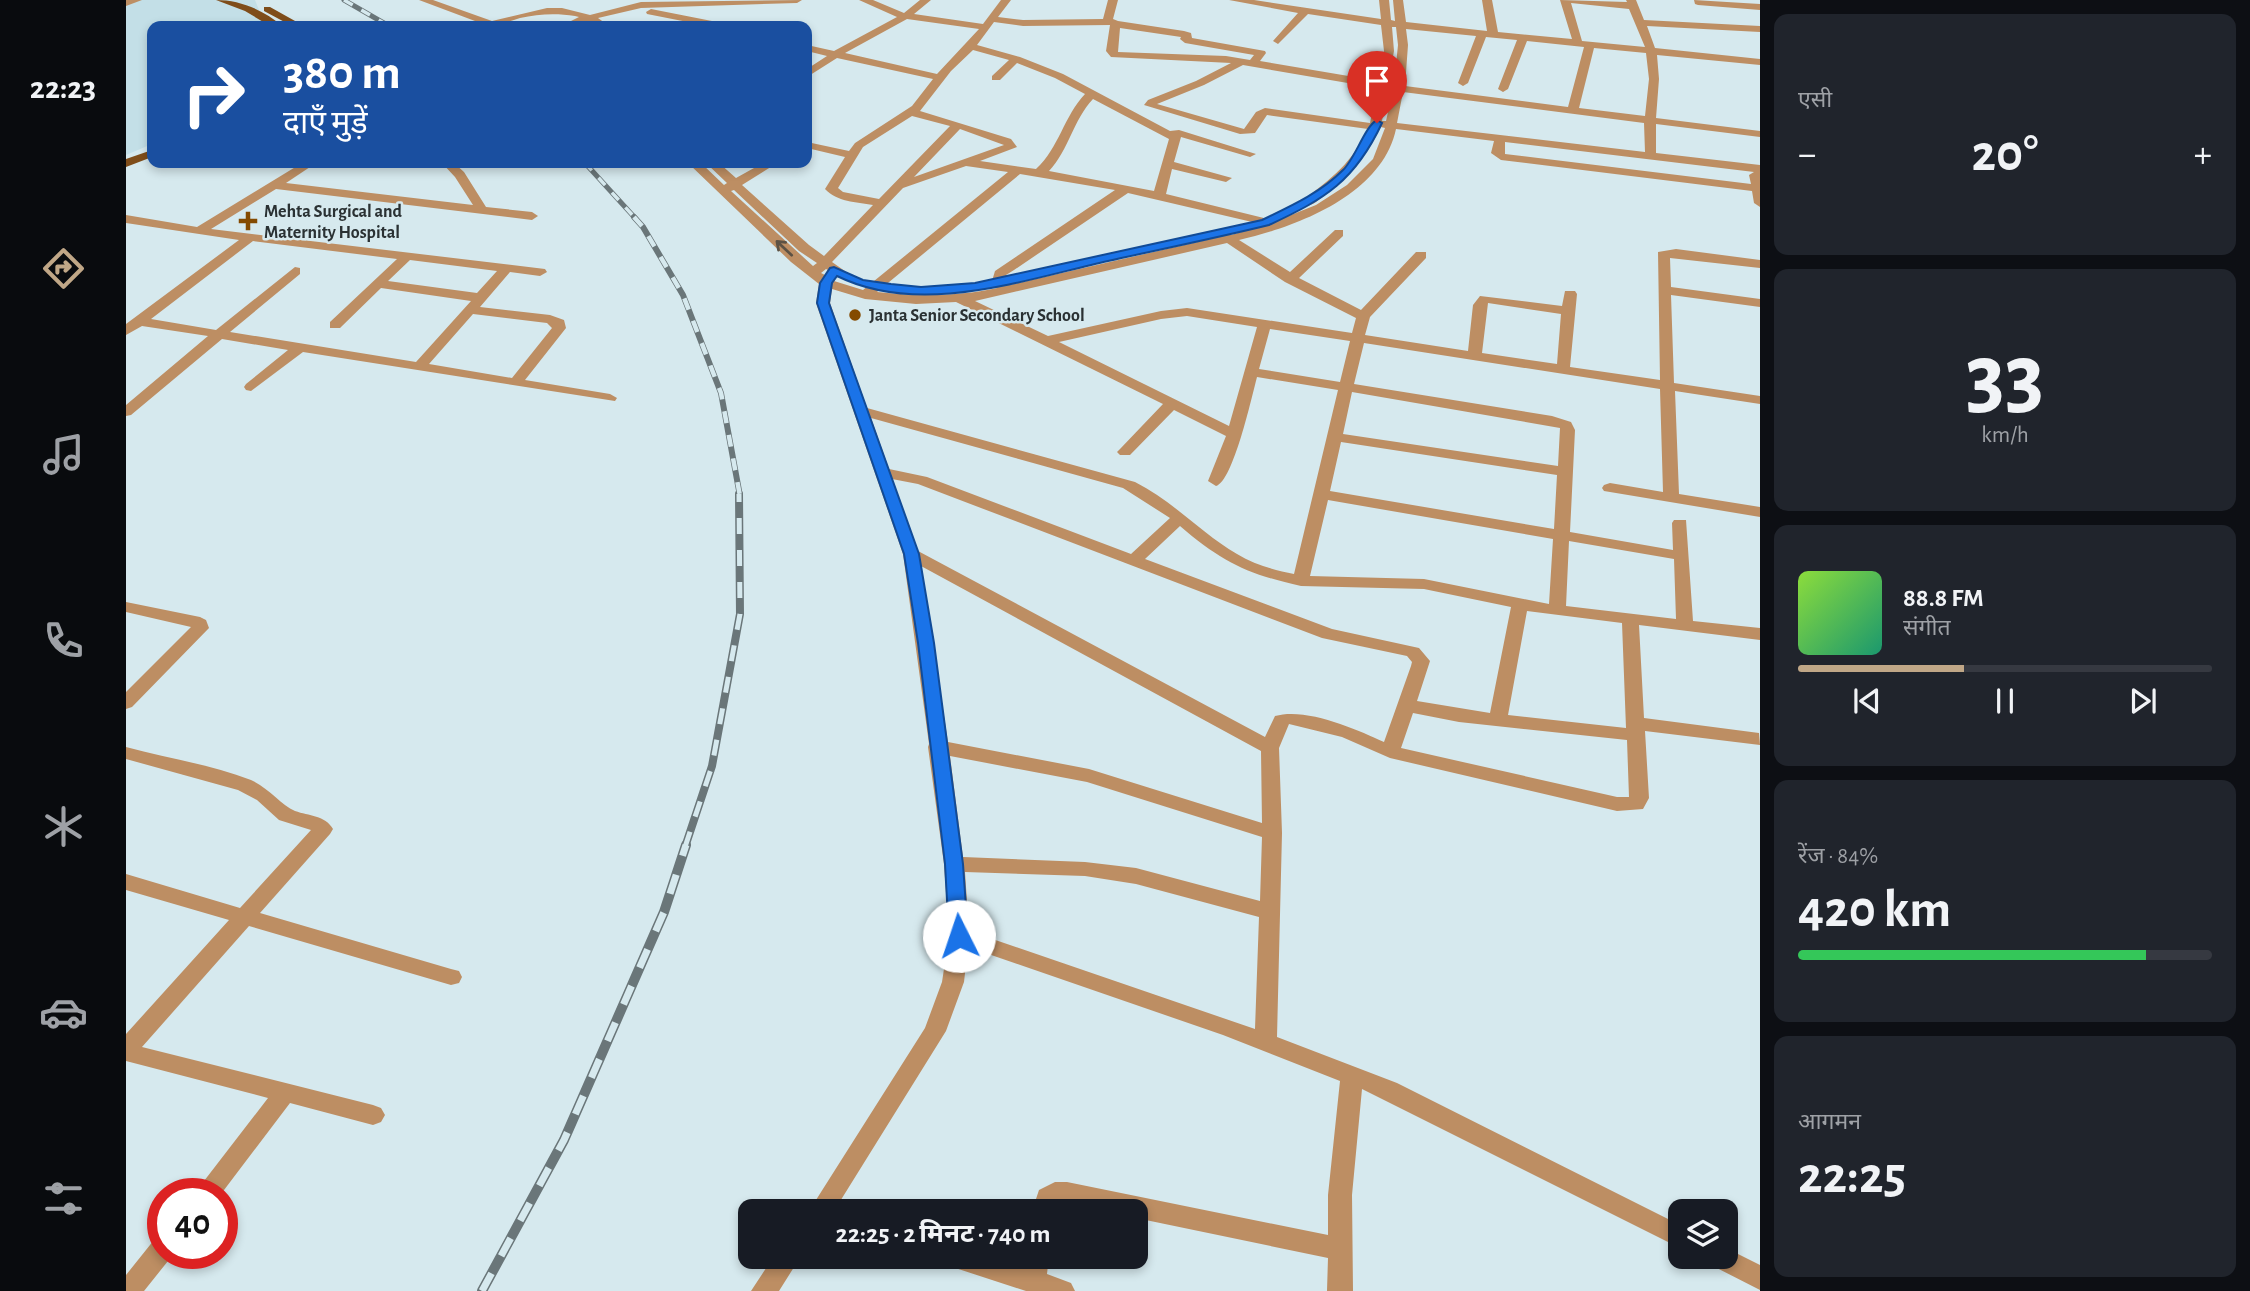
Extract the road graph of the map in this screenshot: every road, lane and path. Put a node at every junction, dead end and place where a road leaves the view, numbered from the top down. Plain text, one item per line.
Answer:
1 (137, 0) edge
2 (221, 0) edge
3 (244, 0) edge
4 (424, 0) edge
5 (542, 0) edge
6 (797, 0) edge
7 (864, 0) edge
8 (926, 0) edge
9 (1006, 0) edge
10 (1113, 0) edge
11 (1234, 0) edge
12 (1243, 0) edge
13 (1384, 0) edge
14 (1398, 0) edge
15 (1487, 0) edge
16 (1567, 0) edge
17 (1698, 1) edge
18 (1632, 3) edge
19 (126, 4) edge
20 (1760, 7) edge
21 (624, 8) junction
22 (1305, 10) junction
23 (534, 12) junction
24 (903, 16) junction
25 (268, 21) edge
26 (288, 21) edge
27 (479, 21) edge
28 (504, 21) edge
29 (584, 21) edge
30 (702, 21) edge
31 (988, 23) junction
32 (1112, 23) junction
33 (1386, 23) junction
34 (1640, 23) junction
35 (1401, 25) junction
36 (1709, 25) junction
37 (1760, 29) edge
38 (1487, 35) junction
39 (1523, 38) junction
40 (1278, 41) dead end
41 (1584, 44) junction
42 (971, 46) junction
43 (812, 49) edge
44 (1651, 51) junction
45 (836, 53) junction
46 (1016, 59) junction
47 (1760, 62) edge
48 (1247, 63) junction
49 (812, 70) edge
50 (941, 78) junction
51 (996, 78) dead end
52 (1462, 83) dead end
53 (1384, 84) junction
54 (1399, 87) junction
55 (1503, 89) dead end
56 (1091, 95) junction
57 (1573, 110) junction
58 (911, 112) junction
59 (1188, 116) junction
60 (1649, 119) junction
61 (957, 125) junction
62 (1376, 125) junction
63 (1391, 125) junction
64 (1760, 134) edge
65 (1175, 135) junction
66 (1500, 138) junction
67 (147, 147) edge
68 (812, 147) edge
69 (1250, 154) dead end
70 (126, 155) edge
71 (147, 155) edge
72 (851, 155) junction
73 (1651, 156) junction
74 (126, 163) edge
75 (966, 163) junction
76 (1168, 164) junction
77 (301, 168) edge
78 (452, 168) edge
79 (699, 168) edge
80 (717, 168) edge
81 (763, 168) edge
82 (1757, 169) edge
83 (1018, 170) junction
84 (1039, 173) junction
85 (1226, 178) dead end
86 (271, 185) junction
87 (736, 185) junction
88 (901, 185) junction
89 (1757, 188) junction
90 (1125, 189) junction
91 (722, 190) junction
92 (1159, 196) junction
93 (883, 203) junction
94 (1760, 203) edge
95 (482, 210) junction
96 (532, 216) dead end
97 (133, 220) edge
98 (1274, 224) junction
99 (199, 231) junction
100 (126, 232) edge
101 (1339, 233) dead end
102 (1223, 236) junction
103 (251, 237) junction
104 (1421, 255) dead end
105 (408, 256) junction
106 (1760, 264) edge
107 (508, 268) junction
108 (295, 271) dead end
109 (540, 272) dead end
110 (824, 273) junction
111 (1290, 279) junction
112 (378, 284) junction
113 (1002, 286) junction
114 (944, 289) junction
115 (870, 290) junction
116 (1664, 290) junction
117 (1570, 294) dead end
118 (481, 298) junction
119 (959, 298) junction
120 (1760, 303) edge
121 (470, 310) junction
122 (1568, 311) junction
123 (1363, 316) junction
124 (139, 321) junction
125 (335, 325) dead end
126 (1264, 325) junction
127 (126, 331) edge
128 (219, 334) junction
129 (1358, 339) junction
130 (1046, 341) junction
131 (300, 347) junction
132 (1474, 358) junction
133 (419, 367) junction
134 (1563, 371) junction
135 (1253, 372) junction
136 (515, 383) junction
137 (251, 387) dead end
138 (1347, 387) junction
139 (1668, 387) junction
140 (610, 398) dead end
141 (1760, 400) edge
142 (1172, 403) junction
143 (863, 411) junction
144 (126, 412) edge
145 (1234, 434) junction
146 (1335, 437) junction
147 (1125, 452) dead end
148 (883, 472) junction
149 (1566, 472) junction
150 (1216, 481) dead end
151 (1610, 488) dead end
152 (1322, 494) junction
153 (1671, 497) junction
154 (1760, 512) edge
155 (1180, 518) junction
156 (1680, 523) dead end
157 (1562, 536) junction
158 (911, 554) junction
159 (1682, 556) junction
160 (1134, 560) junction
161 (1301, 581) junction
162 (1520, 603) junction
163 (126, 607) edge
164 (1557, 610) junction
165 (1630, 620) junction
166 (1685, 625) junction
167 (1760, 634) edge
168 (129, 697) edge
169 (1406, 705) junction
170 (1498, 720) junction
171 (1635, 729) junction
172 (1759, 739) edge
173 (937, 747) junction
174 (1270, 748) junction
175 (1390, 752) junction
176 (126, 753) edge
177 (1272, 832) junction
178 (954, 864) junction
179 (126, 882) edge
180 (1268, 911) junction
181 (247, 916) junction
182 (959, 936) junction
183 (451, 977) dead end
184 (1266, 1043) junction
185 (126, 1051) edge
186 (1352, 1075) junction
187 (285, 1093) junction
188 (373, 1115) dead end
189 (219, 1178) edge
190 (829, 1199) edge
191 (1048, 1199) edge
192 (1092, 1199) edge
193 (1148, 1210) edge
194 (1668, 1231) edge
195 (1340, 1249) junction
196 (1738, 1266) edge
197 (147, 1268) edge
198 (780, 1269) edge
199 (992, 1269) edge
200 (1035, 1269) edge
201 (1760, 1278) edge
202 (1033, 1282) junction
203 (129, 1291) edge
204 (764, 1291) edge
205 (1062, 1291) edge
206 (1340, 1291) edge

1 - 19 street
2 - 25 main road
3 - 26 main road
4 - 27 street
5 - 23 street
6 - 21 street
7 - 24 street
8 - 24 street
9 - 31 street
10 - 32 street
11 - 12 street
12 - 22 street
13 - 33 street
14 - 35 street
15 - 38 street
16 - 18 street
16 - 41 street
17 - 20 street
17 - 36 street
18 - 34 street
21 - 29 street
21 - 30 street
22 - 33 street
22 - 40 street
23 - 28 street
23 - 29 street
24 - 31 street
24 - 45 street
31 - 32 street
31 - 42 street
32 - 48 street
32 - 48 street
33 - 35 street
33 - 53 street
34 - 36 street
34 - 44 street
35 - 38 street
35 - 54 street
36 - 37 street
38 - 39 street
38 - 52 street
39 - 41 street
39 - 55 street
41 - 44 street
41 - 57 street
42 - 46 street
42 - 50 street
43 - 45 street
44 - 47 street
44 - 60 street
45 - 49 street
45 - 50 street
46 - 51 street
46 - 56 street
48 - 53 street
48 - 59 street
50 - 58 street
53 - 54 street
53 - 62 street
54 - 57 street
54 - 63 street
56 - 65 street
56 - 84 street
57 - 60 street
58 - 61 street
58 - 72 street
59 - 62 street
59 - 65 street
60 - 64 street
60 - 73 street
61 - 75 street
61 - 88 street
62 - 63 street
62 - 98 street
63 - 66 street
63 - 98 street
65 - 69 street
65 - 76 street
66 - 73 street
66 - 89 street
67 - 70 main road
68 - 72 street
71 - 74 main road
72 - 93 street
73 - 82 street
75 - 83 street
75 - 88 street
76 - 85 street
76 - 92 street
77 - 86 street
78 - 95 street
79 - 91 street
80 - 87 street
81 - 87 street
82 - 89 street
83 - 84 street
83 - 115 street
84 - 90 street
86 - 95 street
86 - 99 street
87 - 91 street
87 - 110 street
88 - 93 street
89 - 94 street
90 - 92 street
90 - 113 street
110 -> 91 street
92 - 98 street
93 - 110 street
95 - 96 street
97 - 99 street
97 - 100 street
98 - 102 street
99 - 103 street
101 - 111 street
102 - 111 street
102 - 113 street
103 - 105 street
103 - 124 street
104 - 123 street
105 - 107 street
105 - 112 street
106 - 116 street
107 - 109 street
107 - 118 street
108 - 128 street
110 - 115 street
110 - 143 street
111 - 123 street
112 - 118 street
112 - 125 street
113 - 114 street
113 - 119 street
114 - 115 street
114 - 119 street
115 - 119 street
116 - 120 street
116 - 139 street
117 - 122 street
118 - 121 street
119 - 130 street
121 - 133 street
121 - 136 street
122 - 132 street
122 - 134 street
123 - 129 street
124 - 127 street
124 - 128 street
126 - 129 street
126 - 130 street
126 - 135 street
128 - 131 street
128 - 144 street
129 - 132 street
129 - 138 street
130 - 142 street
131 - 133 street
131 - 137 street
132 - 134 street
133 - 136 street
134 - 139 street
135 - 138 street
135 - 145 street
136 - 140 street
138 - 146 street
138 - 149 street
139 - 141 street
139 - 153 street
142 - 145 street
142 - 147 street
143 - 148 street
143 - 155 street
145 - 150 street
146 - 149 street
146 - 152 street
148 - 158 street
148 - 160 street
149 - 157 street
151 - 153 street
152 - 157 street
152 - 161 street
153 - 154 street
155 - 160 street
155 - 161 street
156 - 159 street
157 - 159 street
157 - 164 street
158 - 173 street
158 - 174 street
159 - 166 street
160 - 169 street
161 - 162 street
162 - 164 street
162 - 170 street
163 - 168 street
164 - 165 street
165 - 166 street
165 - 171 street
166 - 167 street
169 - 170 street
169 - 175 street
170 - 171 street
171 - 172 street
171 - 175 street
173 - 177 street
173 - 178 street
174 - 175 street
174 - 177 street
176 - 181 street
177 - 180 street
178 - 180 street
178 - 182 street
179 - 181 street
180 - 184 street
181 - 183 street
181 - 185 street
182 - 184 street
182 - 190 street
184 - 186 street
185 - 187 street
186 - 194 street
186 - 195 street
187 - 188 street
187 - 189 street
191 - 192 street
193 - 195 street
195 - 206 street
196 - 201 street
197 - 203 street
198 - 204 street
199 - 202 street
200 - 202 street
202 - 205 street

